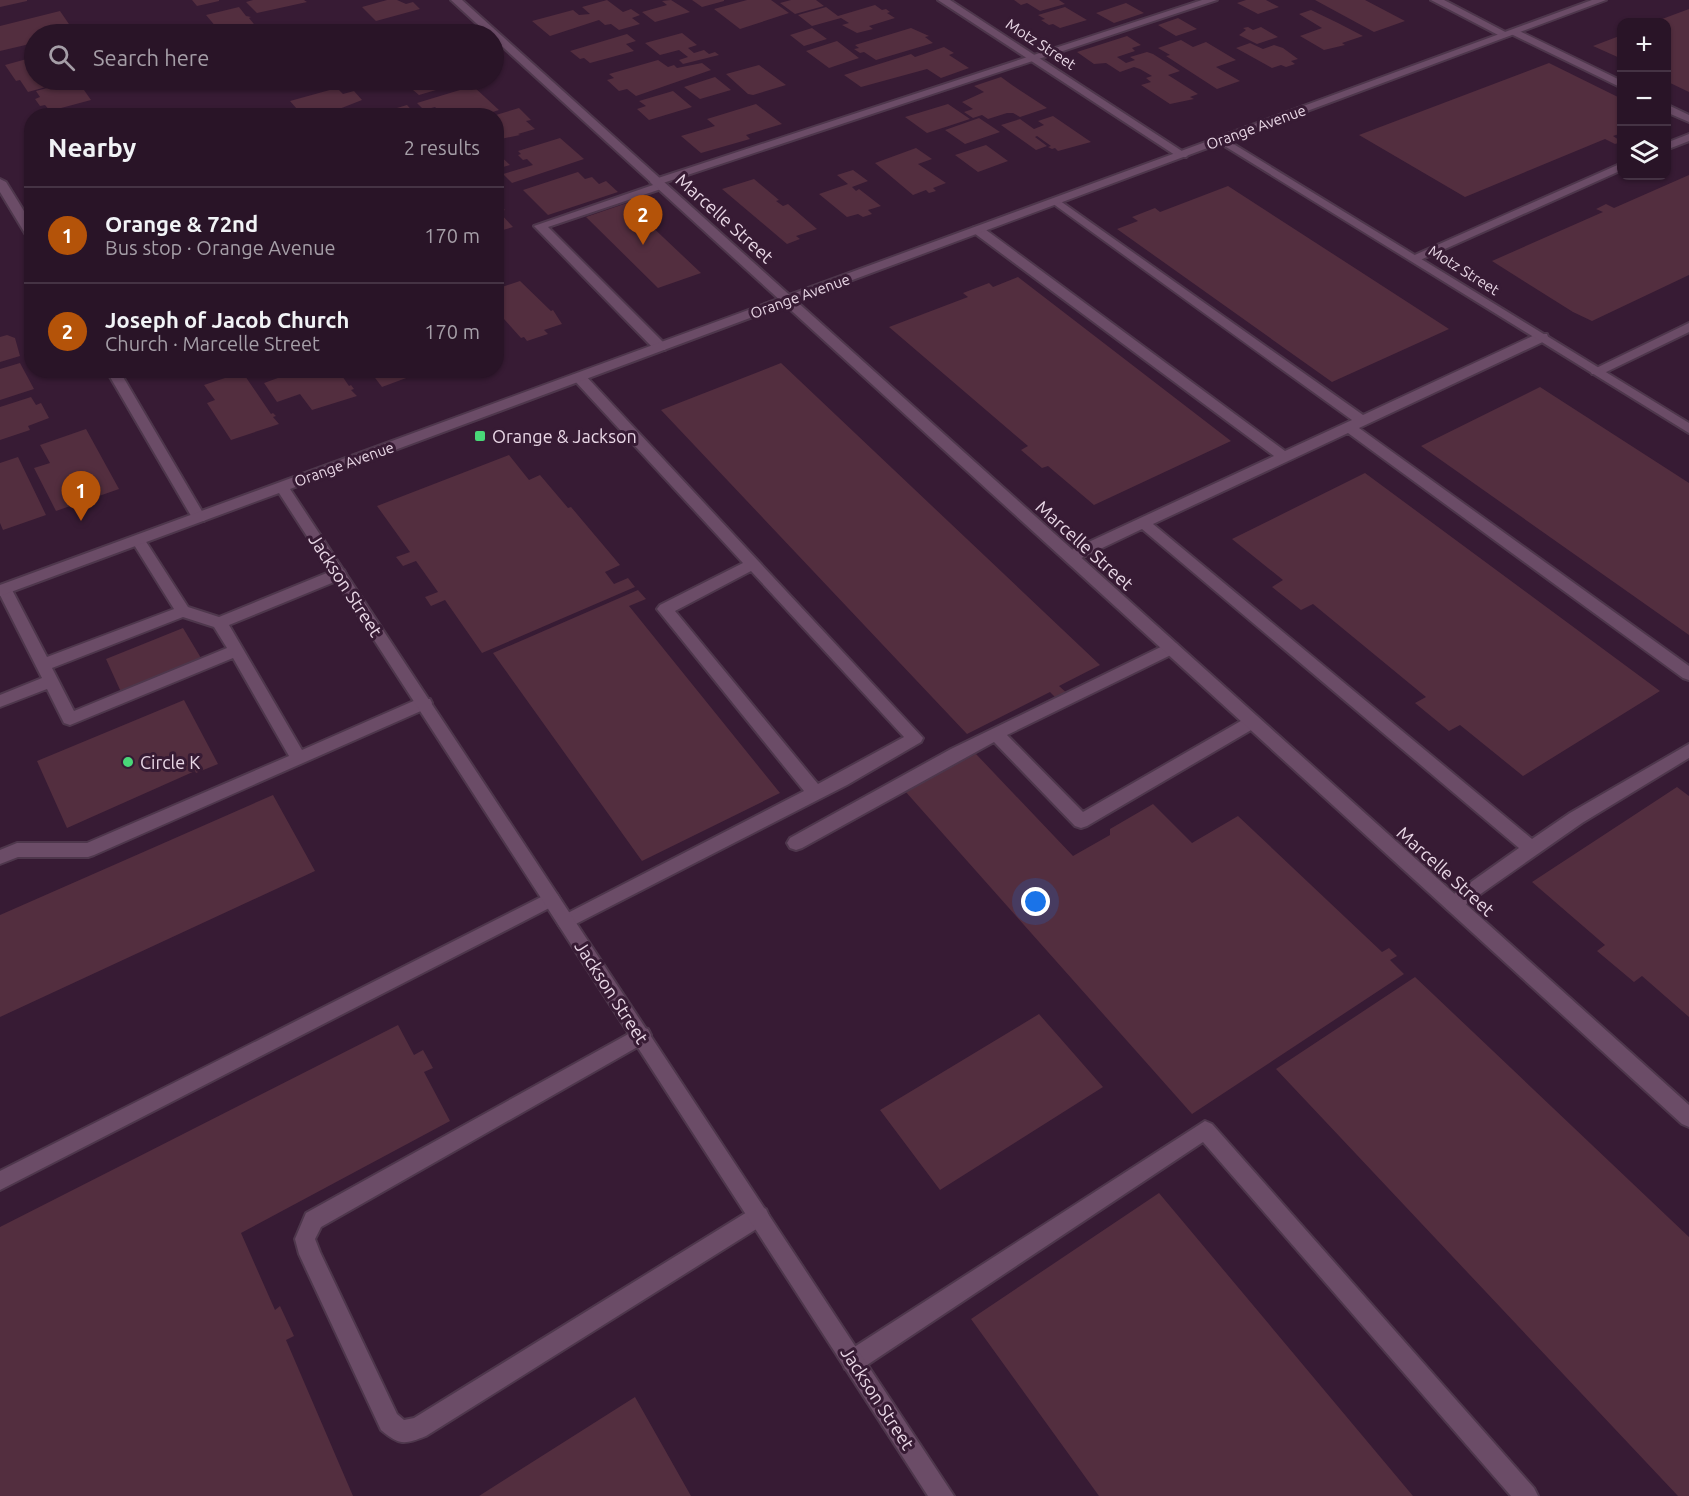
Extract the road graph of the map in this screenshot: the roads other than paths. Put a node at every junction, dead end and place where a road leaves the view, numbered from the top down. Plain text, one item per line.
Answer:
1 (456, 0) edge
2 (943, 0) edge
3 (1212, 0) edge
4 (1436, 0) edge
5 (1601, 0) edge
6 (482, 24) edge
7 (1510, 33) junction
8 (504, 44) edge
9 (1033, 58) junction
10 (1617, 83) edge
11 (1671, 110) edge
12 (1689, 119) edge
13 (1689, 137) edge
14 (1222, 140) junction
15 (1671, 145) edge
16 (1182, 154) junction
17 (1617, 168) edge
18 (0, 182) edge
19 (658, 184) junction
20 (1056, 201) junction
21 (24, 222) edge
22 (978, 230) junction
23 (1414, 258) junction
24 (787, 300) junction
25 (1689, 327) edge
26 (1542, 338) junction
27 (660, 347) junction
28 (1597, 371) junction
29 (579, 377) junction
30 (117, 378) edge
31 (1355, 424) junction
32 (1689, 429) edge
33 (1284, 457) junction
34 (282, 487) junction
35 (199, 518) junction
36 (1143, 523) junction
37 (138, 540) junction
38 (1070, 557) junction
39 (753, 564) junction
40 (339, 574) junction
41 (2, 590) edge
42 (183, 611) junction
43 (220, 623) junction
44 (1171, 648) junction
45 (237, 650) junction
46 (43, 665) junction
47 (1689, 674) edge
48 (51, 681) junction
49 (0, 701) edge
50 (424, 704) junction
51 (1252, 722) junction
52 (996, 734) junction
53 (1689, 750) edge
54 (299, 759) junction
55 (815, 793) junction
56 (796, 843) dead end
57 (1532, 849) junction
58 (0, 857) edge
59 (551, 899) junction
60 (1453, 904) junction
61 (566, 922) junction
62 (641, 1035) junction
63 (1689, 1118) edge
64 (0, 1181) edge
65 (759, 1216) junction
66 (853, 1361) junction
67 (942, 1496) edge
68 (1526, 1496) edge

1 - 6 street, Marcelle Street
2 - 9 street, Motz Street
3 - 9 street
4 - 7 street
5 - 7 street, Orange Avenue
7 - 10 street
7 - 14 street, Orange Avenue
8 - 19 street, Marcelle Street
9 - 16 street, Motz Street
9 - 19 street
11 - 12 street
13 - 15 street
14 - 16 street, Orange Avenue
14 - 23 street, Motz Street
16 - 20 street, Orange Avenue
17 - 23 street
18 - 21 street
19 - 24 street, Marcelle Street
19 - 27 street
20 - 22 street, Orange Avenue
20 - 31 street
22 - 24 street, Orange Avenue
22 - 33 street
23 - 26 street, Motz Street
24 - 27 street, Orange Avenue
24 - 38 street, Marcelle Street
25 - 28 street
26 - 28 street, Motz Street
26 - 31 street
27 - 29 street, Orange Avenue
28 - 32 street, Motz Street
29 - 34 street, Orange Avenue
29 - 39 street
30 - 35 street
31 - 33 street
31 - 47 street
33 - 36 street
34 - 35 street, Orange Avenue
34 - 40 street, Jackson Street
35 - 37 street, Orange Avenue
36 - 38 street
36 - 57 street
37 - 41 street, Orange Avenue
37 - 42 street
38 - 44 street, Marcelle Street
39 - 55 street
39 - 55 street
40 - 43 street
40 - 50 street, Jackson Street
41 - 46 street
42 - 43 street
42 - 46 street
43 - 45 street
44 - 51 street, Marcelle Street
44 - 52 street
45 - 48 street
45 - 54 street
46 - 48 street
48 - 49 street
50 - 54 street
50 - 59 street, Jackson Street
51 - 52 street
51 - 60 street, Marcelle Street
52 - 56 street
53 - 57 street
54 - 58 street
55 - 61 street
57 - 60 street
59 - 61 street, Jackson Street
59 - 64 street
60 - 63 street, Marcelle Street
61 - 62 street, Jackson Street
62 - 65 street, Jackson Street
62 - 65 street
65 - 66 street, Jackson Street
66 - 67 street, Jackson Street
66 - 68 street

